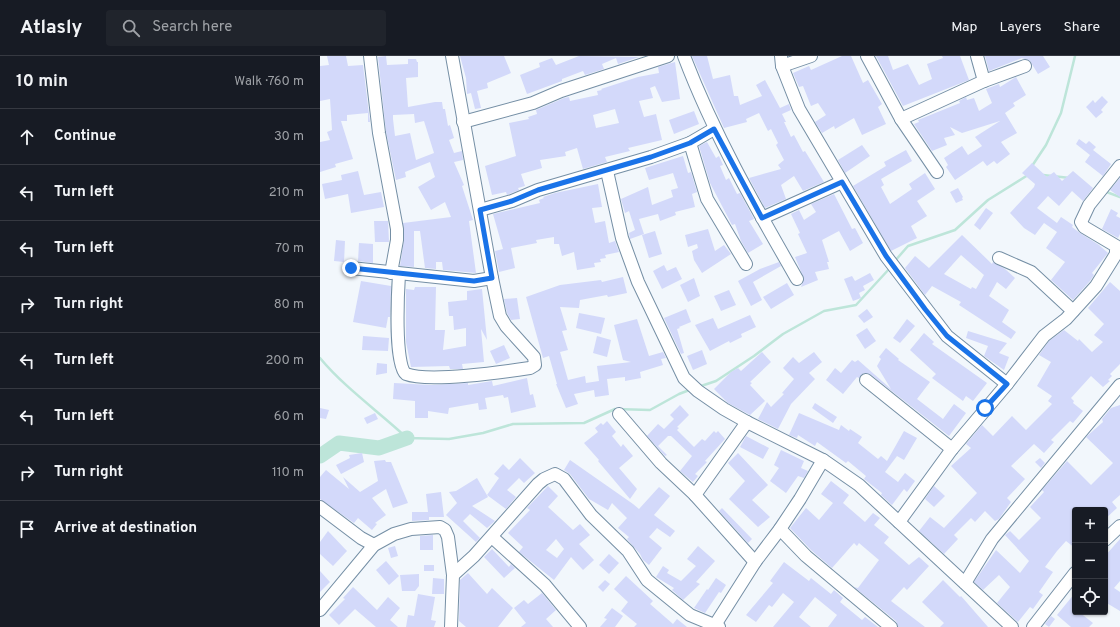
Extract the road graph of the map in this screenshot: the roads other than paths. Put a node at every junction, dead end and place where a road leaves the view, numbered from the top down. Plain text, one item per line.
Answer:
1 (370, 56) edge
2 (452, 56) edge
3 (668, 56) edge
4 (684, 56) edge
5 (811, 56) edge
6 (867, 56) edge
7 (977, 56) edge
8 (782, 61) edge
9 (1025, 66) dead end
10 (984, 81) junction
11 (901, 119) junction
12 (463, 122) junction
13 (714, 129) junction
14 (690, 143) junction
15 (1120, 166) edge
16 (607, 171) junction
17 (937, 172) dead end
18 (842, 182) junction
19 (480, 210) junction
20 (762, 218) junction
21 (1000, 258) dead end
22 (746, 264) dead end
23 (351, 268) dead end
24 (395, 273) junction
25 (492, 278) junction
26 (797, 279) dead end
27 (1073, 311) junction
28 (866, 380) dead end
29 (1007, 384) junction
30 (1120, 385) edge
31 (1116, 396) edge
32 (619, 414) dead end
33 (747, 422) junction
34 (952, 449) junction
35 (823, 460) junction
36 (694, 495) junction
37 (320, 507) edge
38 (899, 522) junction
39 (1120, 526) edge
40 (780, 529) junction
41 (492, 537) junction
42 (1108, 537) edge
43 (374, 545) junction
44 (755, 562) junction
45 (453, 575) junction
46 (1072, 577) edge
47 (965, 582) junction
48 (320, 610) edge
49 (717, 626) edge
50 (451, 627) edge
51 (580, 627) edge
52 (891, 627) edge
53 (1012, 627) edge
54 (1033, 627) edge

1 - 24 street
2 - 12 street
3 - 12 street
4 - 13 street
5 - 8 street
6 - 11 street
7 - 10 street
8 - 18 street
9 - 10 street
10 - 11 street
11 - 17 street
12 - 19 street
13 - 14 street
13 - 20 street
14 - 16 street
14 - 22 street
15 - 27 street
16 - 19 street
16 - 33 street
18 - 20 street
18 - 29 street
19 - 25 street
20 - 26 street
21 - 27 street
23 - 24 street
24 - 25 street
24 - 25 street
27 - 29 street
28 - 34 street
29 - 34 street
30 - 31 street
31 - 47 street
32 - 36 street
33 - 35 street
33 - 36 street
34 - 38 street
35 - 38 street
35 - 40 street
36 - 44 street
37 - 43 street
38 - 47 street
39 - 42 street
40 - 44 street
40 - 52 street
41 - 45 street
41 - 49 street
41 - 51 street
43 - 45 street
43 - 48 street
44 - 49 street
45 - 50 street
46 - 54 street
47 - 53 street

